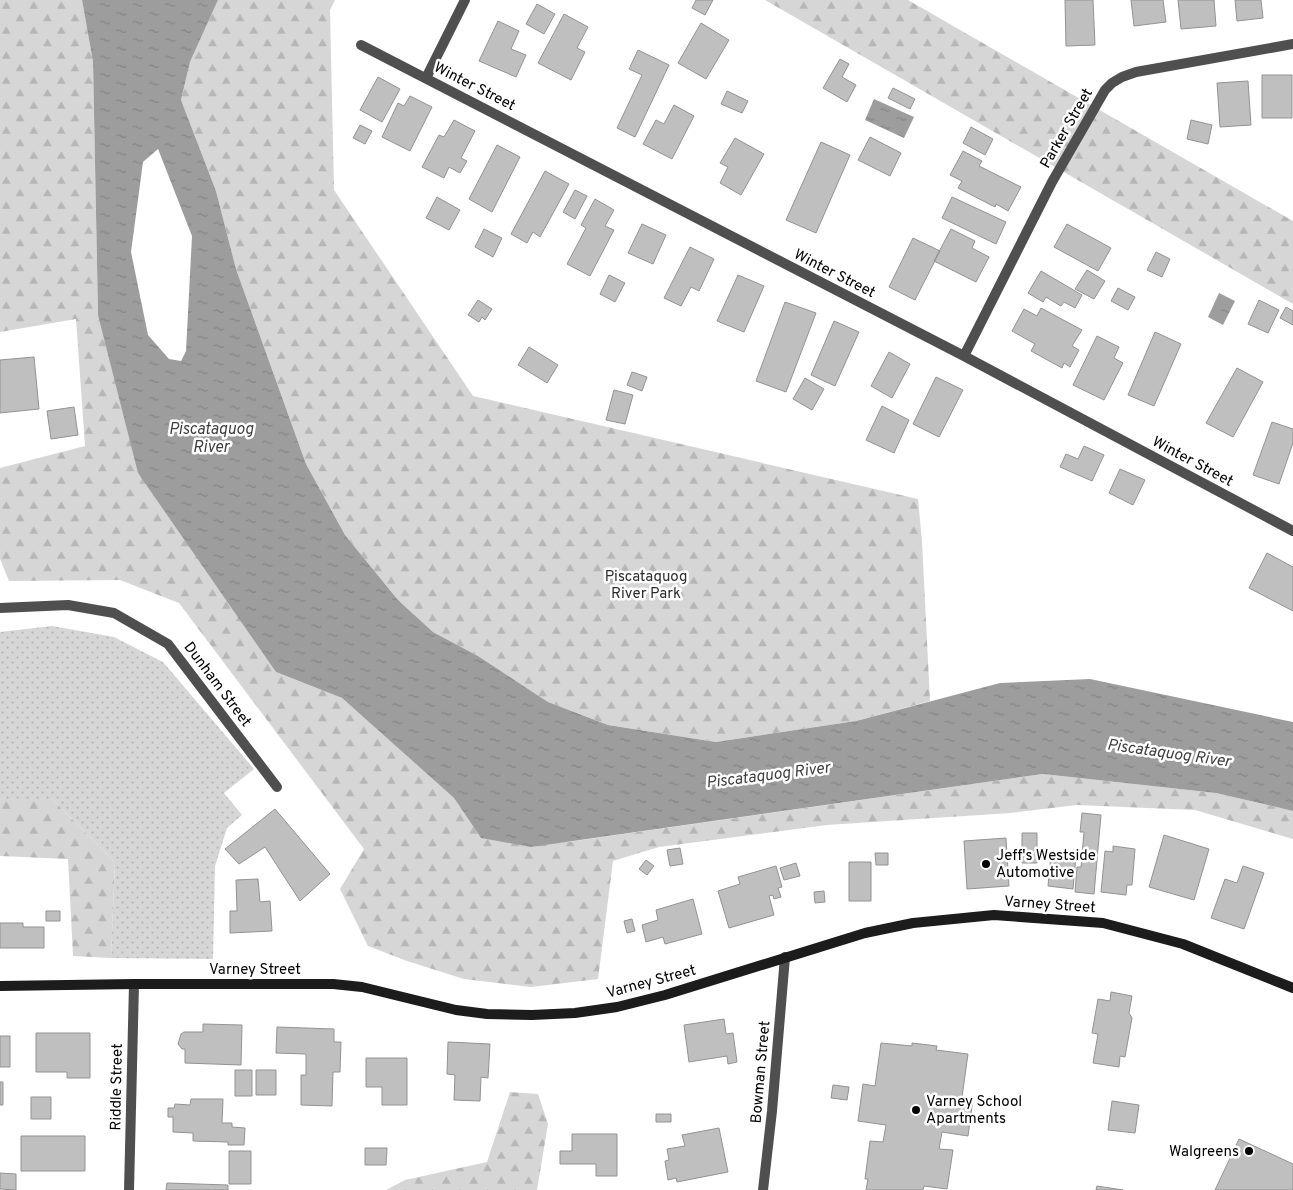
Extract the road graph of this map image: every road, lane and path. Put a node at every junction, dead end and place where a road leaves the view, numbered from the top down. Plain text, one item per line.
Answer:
1 (465, 0) edge
2 (1293, 44) edge
3 (361, 45) dead end
4 (426, 78) junction
5 (964, 356) junction
6 (1293, 531) edge
7 (0, 608) edge
8 (278, 788) dead end
9 (785, 957) junction
10 (134, 984) junction
11 (0, 986) edge
12 (1293, 988) edge
13 (129, 1190) edge
14 (764, 1190) edge

1 - 4 street
2 - 5 street, Parker Street
3 - 4 street, Winter Street
4 - 5 street, Winter Street
5 - 6 street, Winter Street
7 - 8 street, Dunham Street
9 - 10 main road, Varney Street
9 - 12 main road, Varney Street
9 - 14 street, Bowman Street
10 - 11 main road, Varney Street
10 - 13 street, Riddle Street

